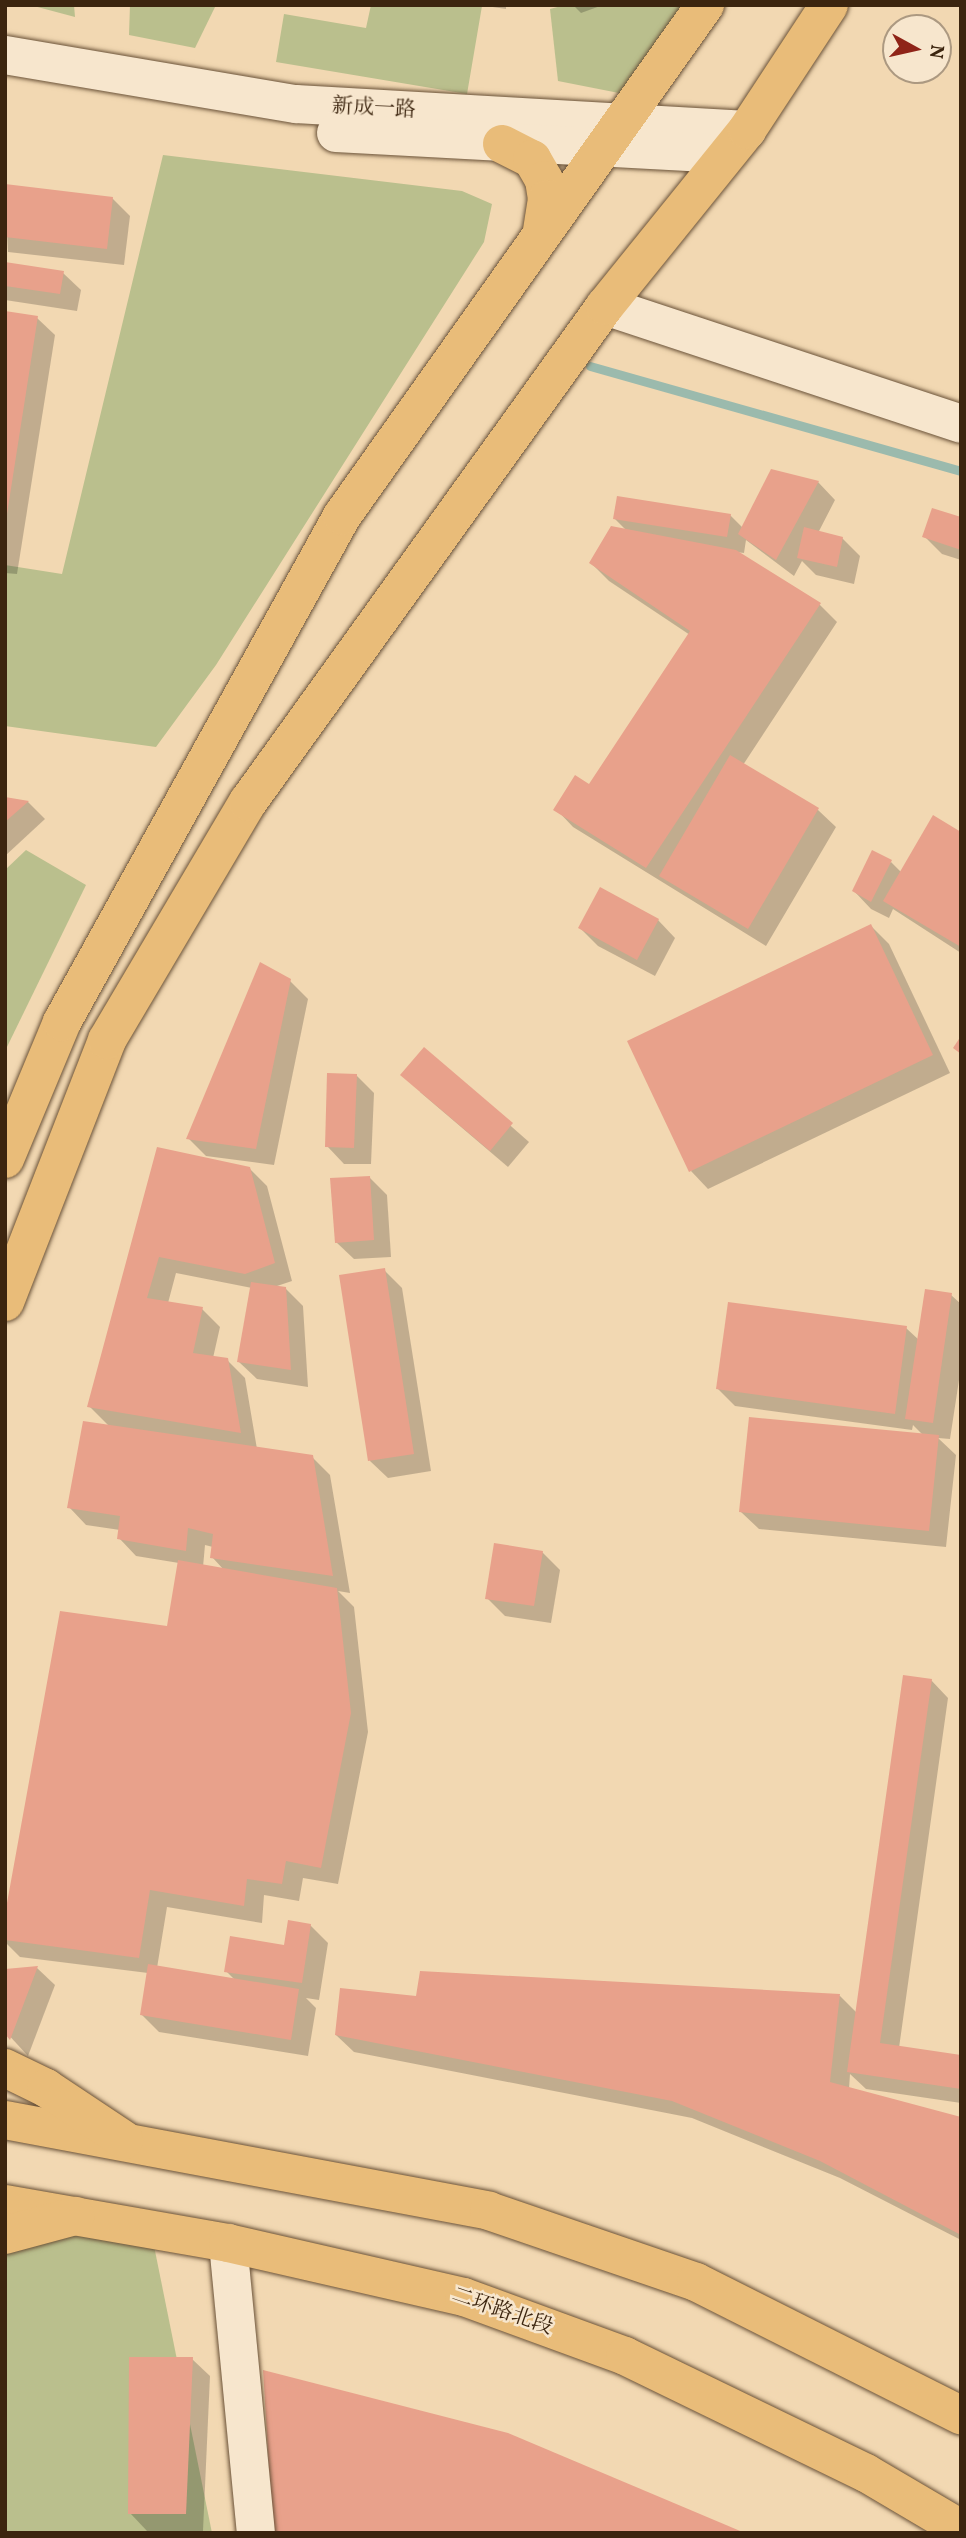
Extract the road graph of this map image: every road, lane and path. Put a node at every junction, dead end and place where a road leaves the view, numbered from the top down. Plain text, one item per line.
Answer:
1 (705, 5) edge
2 (829, 5) edge
3 (5, 55) edge
4 (5, 83) edge
5 (612, 137) junction
6 (737, 142) junction
7 (502, 144) junction
8 (540, 237) junction
9 (605, 306) junction
10 (961, 424) edge
11 (5, 1159) edge
12 (5, 1302) edge
13 (5, 2068) edge
14 (5, 2120) edge
15 (124, 2140) junction
16 (5, 2204) edge
17 (75, 2216) junction
18 (5, 2235) edge
19 (228, 2243) junction
20 (961, 2415) edge
21 (961, 2529) edge
22 (256, 2533) edge

1 - 5 main road
2 - 6 main road
3 - 5 street, 新成一路
4 - 7 street, 新成一路
5 - 6 street, 新成一路
5 - 7 street, 新成一路
5 - 8 main road
6 - 9 main road
7 - 8 main road
8 - 11 main road
9 - 10 street
9 - 12 main road
13 - 15 main road
14 - 15 main road
15 - 20 main road
16 - 17 main road, 二环路北段
17 - 18 main road
17 - 19 main road, 二环路北段
19 - 21 main road, 二环路北段
19 - 22 street

